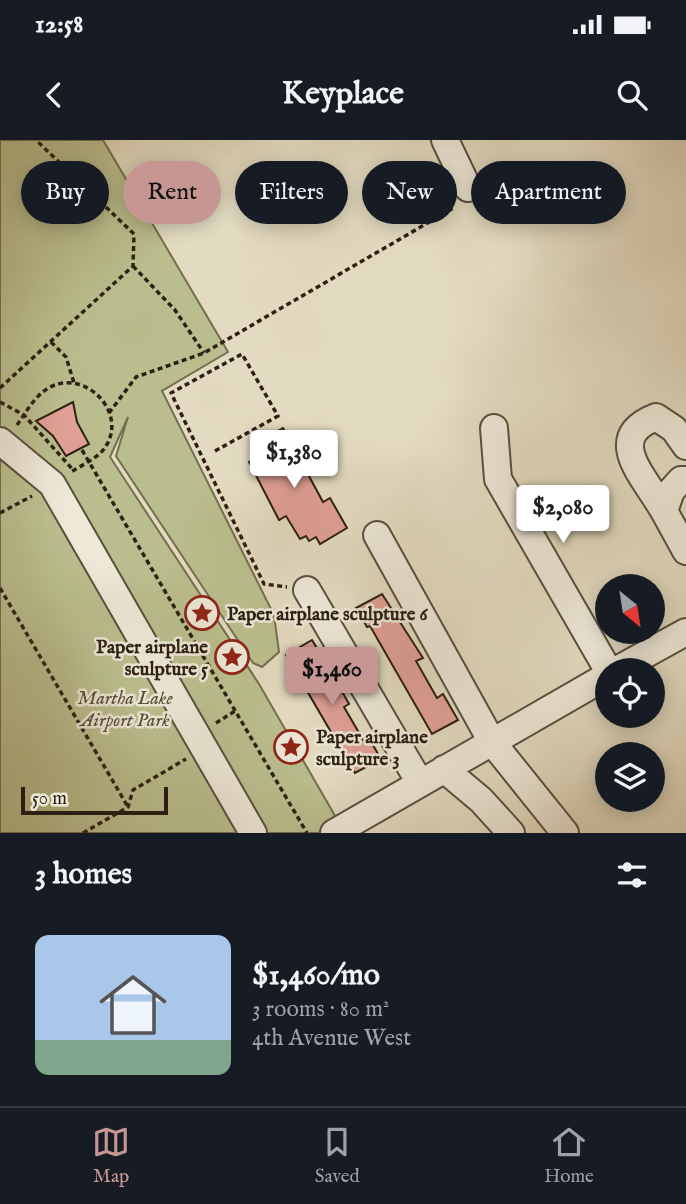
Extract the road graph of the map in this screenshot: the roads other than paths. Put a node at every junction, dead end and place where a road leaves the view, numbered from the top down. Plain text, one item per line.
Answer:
1 (445, 140) edge
2 (468, 188) road end
3 (494, 428) dead end
4 (2, 442) edge
5 (686, 446) edge
6 (686, 480) edge
7 (664, 511) junction
8 (377, 534) dead end
9 (686, 551) edge
10 (307, 590) road end
11 (686, 632) edge
12 (601, 658) edge
13 (639, 658) edge
14 (595, 683) edge
15 (492, 742) junction
16 (444, 769) junction
17 (420, 783) junction
18 (253, 833) edge
19 (334, 833) edge
20 (511, 833) edge
21 (565, 833) edge

1 - 2 street
3 - 12 street
4 - 18 street
5 - 7 street
6 - 7 street
7 - 9 street
8 - 15 street
10 - 17 street
11 - 13 street
14 - 15 street
15 - 16 street
15 - 21 street
16 - 17 street
16 - 20 street
17 - 19 street

